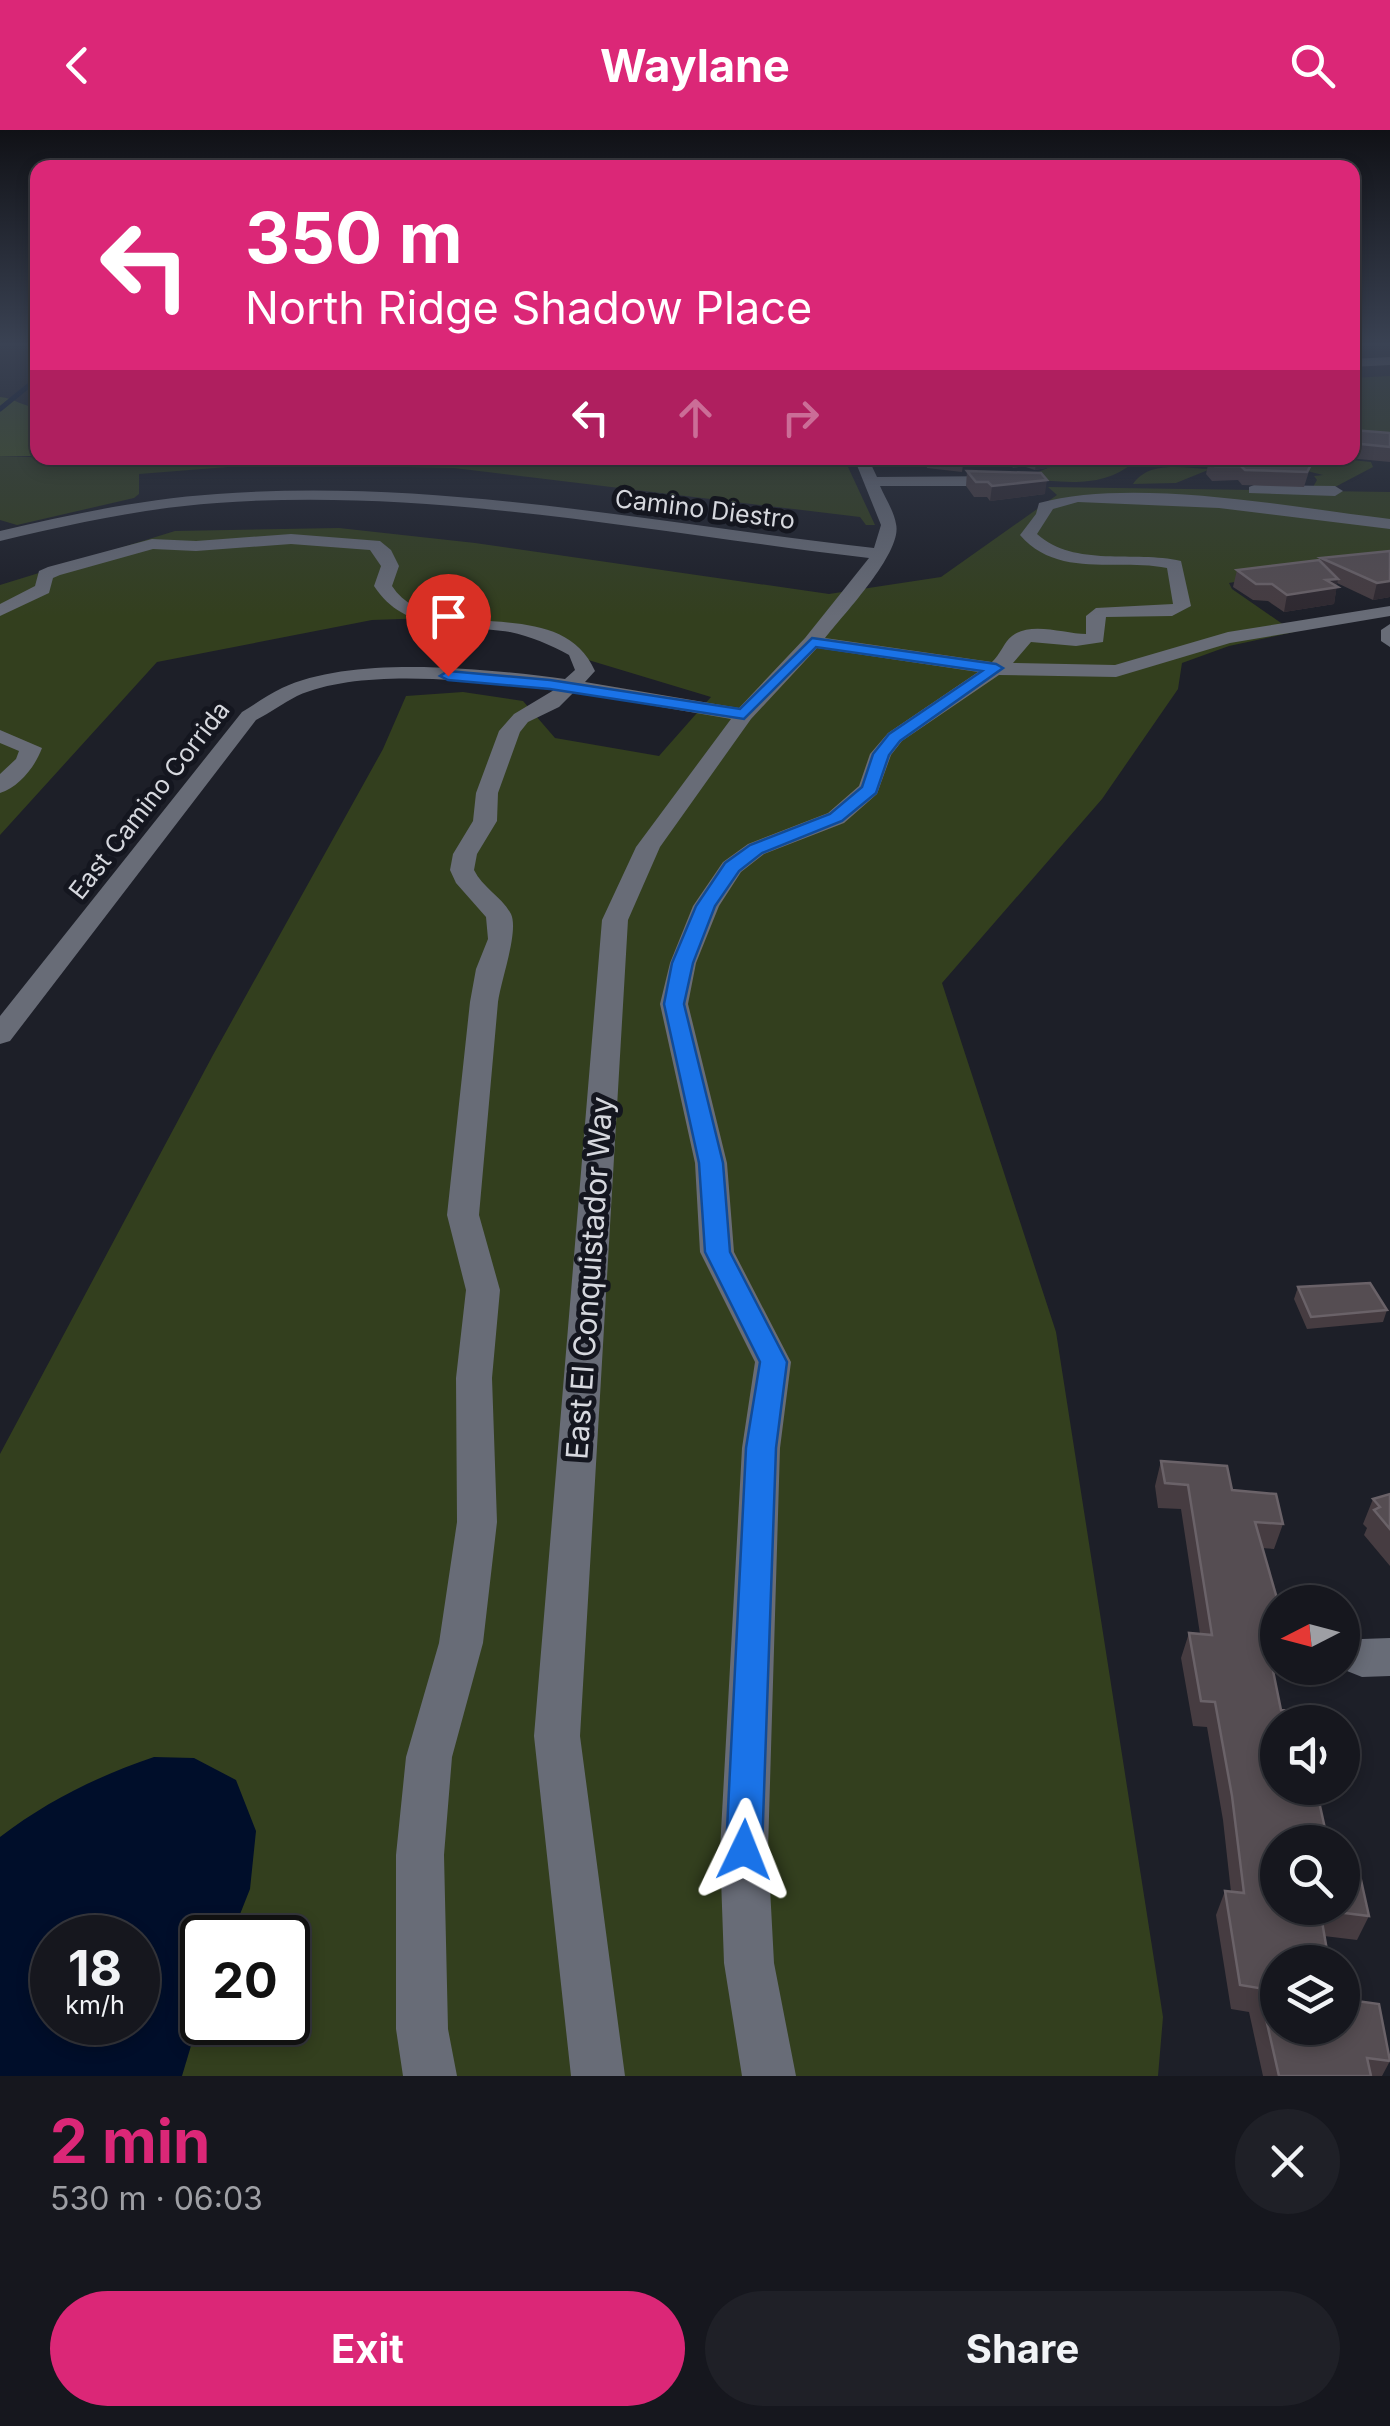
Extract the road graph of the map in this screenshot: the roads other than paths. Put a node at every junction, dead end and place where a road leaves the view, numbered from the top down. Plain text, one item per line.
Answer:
1 (864, 465) edge
2 (1022, 481) edge
3 (871, 482) junction
4 (1060, 483) dead end
5 (1334, 491) dead end
6 (1390, 524) edge
7 (0, 536) edge
8 (876, 559) junction
9 (1390, 611) edge
10 (0, 612) edge
11 (1390, 630) edge
12 (1390, 641) edge
13 (812, 642) junction
14 (996, 668) junction
15 (570, 688) junction
16 (744, 715) junction
17 (0, 736) edge
18 (0, 786) edge
19 (0, 1034) edge
20 (430, 2076) edge
21 (598, 2076) edge
22 (769, 2076) edge

1 - 3 street
2 - 3 street
3 - 8 street
4 - 5 street
6 - 14 street
7 - 8 street, Camino Diestro
8 - 13 street, East El Conquistador Way
9 - 14 street
10 - 15 street
11 - 12 street
13 - 14 street
13 - 16 street, East El Conquistador Way
14 - 22 street
15 - 16 street, East Camino Corrida
15 - 19 street, East Camino Corrida
15 - 20 street
16 - 21 street, East El Conquistador Way
17 - 18 street

